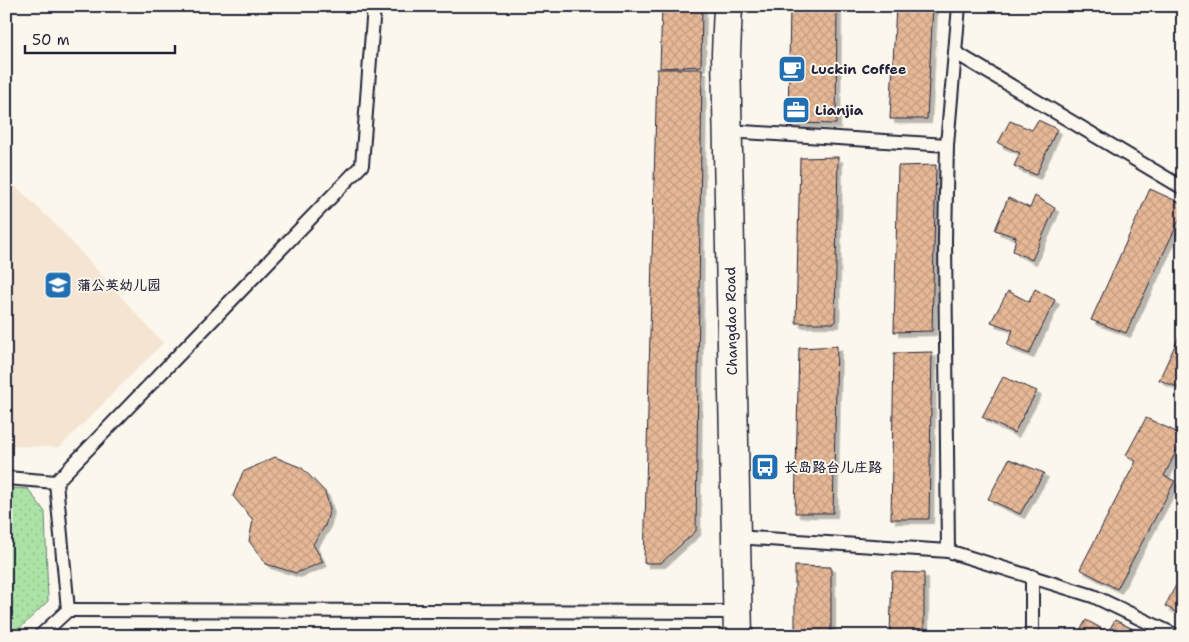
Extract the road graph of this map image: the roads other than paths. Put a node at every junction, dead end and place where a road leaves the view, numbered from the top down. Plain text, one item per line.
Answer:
1 (374, 6) edge
2 (728, 6) edge
3 (959, 6) edge
4 (956, 53) junction
5 (728, 131) junction
6 (947, 145) junction
7 (1183, 188) edge
8 (6, 478) edge
9 (56, 482) junction
10 (736, 537) junction
11 (948, 551) junction
12 (1032, 576) junction
13 (68, 610) junction
14 (738, 624) edge
15 (40, 636) edge
16 (1032, 636) edge
17 (1177, 636) edge

1 - 9 lane
2 - 5 street, Changdao Road
3 - 4 lane
4 - 6 lane
4 - 7 lane
5 - 6 lane
5 - 10 street, Changdao Road
6 - 11 lane
8 - 9 lane
9 - 13 lane
10 - 11 lane
10 - 14 street, Changdao Road
11 - 12 lane
12 - 16 lane
12 - 17 lane
13 - 14 lane
13 - 15 lane

